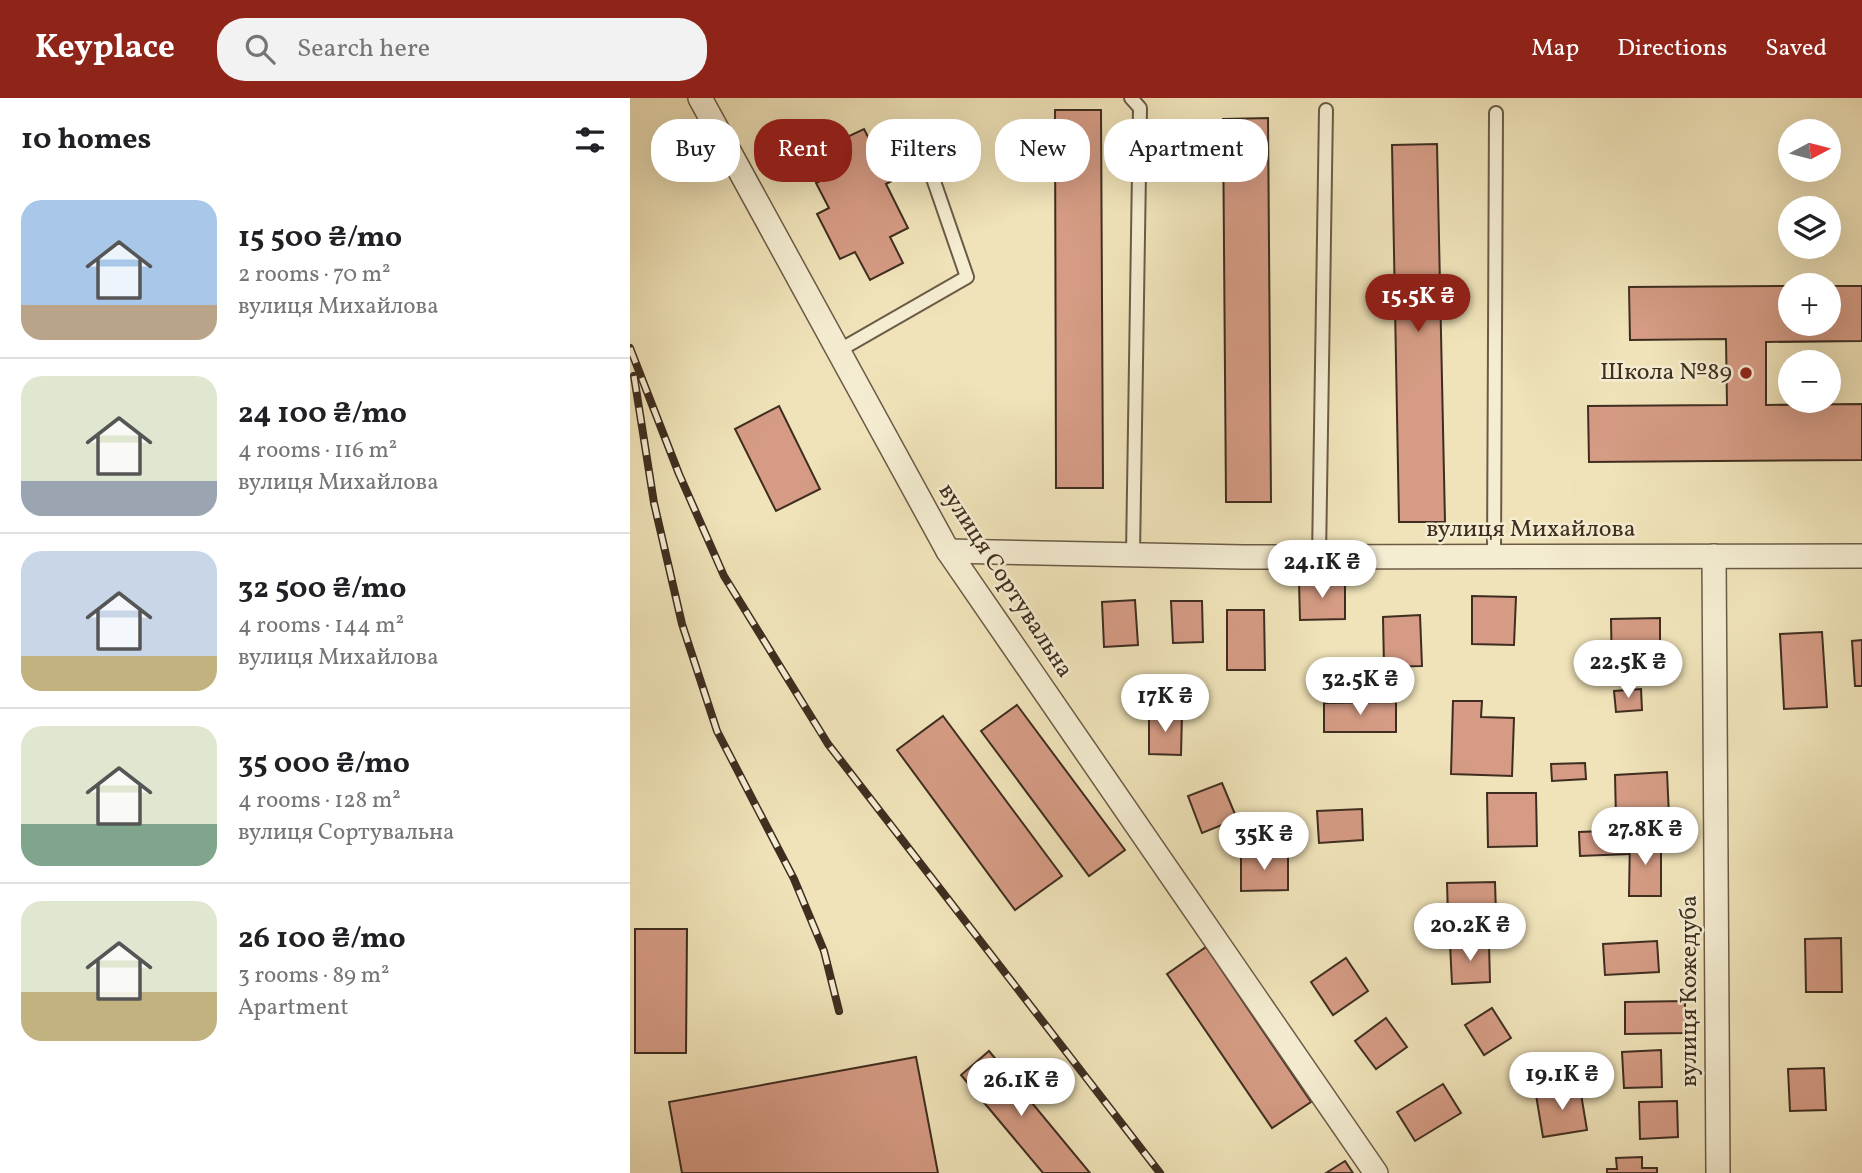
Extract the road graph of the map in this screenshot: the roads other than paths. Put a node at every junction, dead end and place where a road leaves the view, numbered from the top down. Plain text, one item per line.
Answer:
1 (700, 98) edge
2 (1131, 98) edge
3 (1326, 110) dead end
4 (1496, 113) dead end
5 (934, 182) edge
6 (838, 351) junction
7 (948, 551) junction
8 (1133, 554) junction
9 (1319, 556) junction
10 (1494, 556) junction
11 (1714, 556) junction
12 (1862, 556) edge
13 (1376, 1173) edge
14 (1718, 1173) edge

1 - 6 street, вулиця Сортувальна
2 - 8 lane
3 - 9 lane
4 - 10 lane
5 - 6 lane
6 - 7 street, вулиця Сортувальна
7 - 8 street, вулиця Михайлова
7 - 13 street, вулиця Сортувальна
8 - 9 street, вулиця Михайлова
9 - 10 street, вулиця Михайлова
10 - 11 street, вулиця Михайлова
11 - 12 street, вулиця Михайлова
11 - 14 street, вулиця Кожедуба

